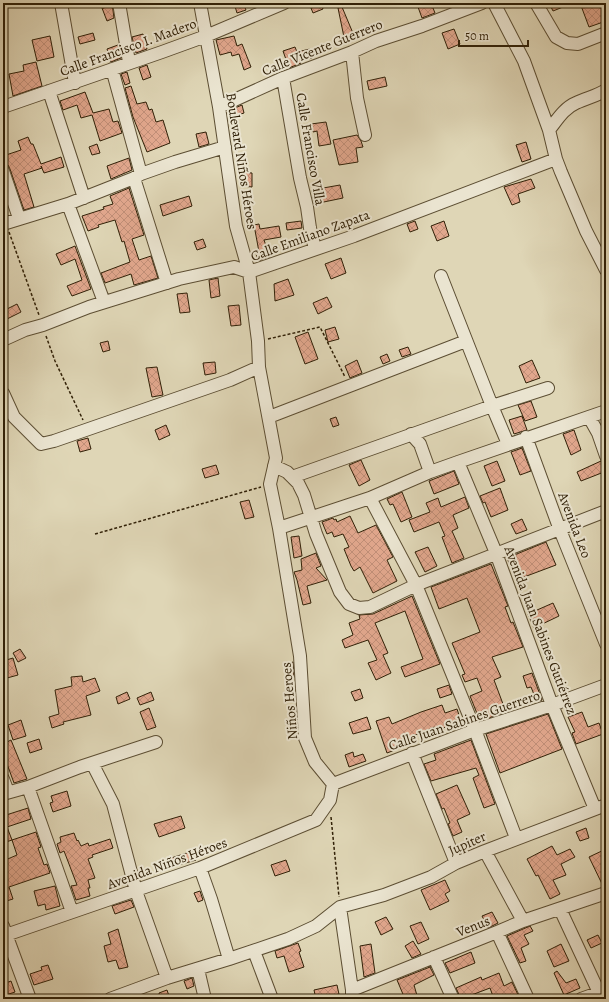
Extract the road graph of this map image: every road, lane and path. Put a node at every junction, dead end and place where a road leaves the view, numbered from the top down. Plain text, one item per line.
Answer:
1 (61, 3) edge
2 (119, 3) edge
3 (200, 3) edge
4 (284, 3) edge
5 (482, 3) edge
6 (494, 3) edge
7 (536, 3) edge
8 (606, 33) edge
9 (206, 36) junction
10 (352, 52) junction
11 (129, 62) junction
12 (112, 69) junction
13 (283, 78) junction
14 (75, 83) junction
15 (606, 90) edge
16 (49, 91) junction
17 (219, 106) junction
18 (3, 107) edge
19 (549, 130) junction
20 (365, 136) dead end
21 (225, 147) junction
22 (556, 159) junction
23 (3, 171) edge
24 (138, 176) junction
25 (84, 198) junction
26 (68, 204) junction
27 (19, 218) junction
28 (3, 224) edge
29 (314, 249) junction
30 (606, 270) edge
31 (249, 272) junction
32 (441, 276) dead end
33 (167, 283) junction
34 (104, 302) junction
35 (3, 340) edge
36 (258, 341) junction
37 (466, 341) junction
38 (259, 367) junction
39 (350, 387) junction
40 (548, 388) dead end
41 (3, 393) edge
42 (492, 406) junction
43 (606, 411) edge
44 (269, 416) junction
45 (589, 417) junction
46 (411, 434) junction
47 (526, 437) junction
48 (508, 444) junction
49 (606, 456) edge
50 (458, 462) junction
51 (274, 466) junction
52 (430, 472) junction
53 (292, 477) junction
54 (270, 484) junction
55 (370, 498) junction
56 (606, 511) edge
57 (311, 518) junction
58 (279, 528) junction
59 (560, 530) junction
60 (95, 534) dead end
61 (496, 553) junction
62 (416, 585) junction
63 (606, 644) edge
64 (606, 685) edge
65 (552, 705) junction
66 (475, 730) junction
67 (156, 742) dead end
68 (412, 753) junction
69 (92, 763) junction
70 (3, 779) edge
71 (333, 784) junction
72 (28, 787) junction
73 (6, 793) edge
74 (330, 800) junction
75 (600, 807) edge
76 (516, 838) junction
77 (485, 850) junction
78 (456, 863) junction
79 (200, 868) junction
80 (136, 891) junction
81 (606, 893) edge
82 (340, 907) junction
83 (560, 909) junction
84 (72, 912) junction
85 (523, 920) junction
86 (4, 932) edge
87 (498, 932) junction
88 (254, 951) junction
89 (434, 958) junction
90 (229, 959) junction
91 (198, 969) junction
92 (167, 978) junction
93 (136, 994) edge
94 (352, 994) edge
95 (602, 994) edge
96 (30, 999) edge
97 (110, 999) edge
98 (205, 999) edge
99 (272, 999) edge
100 (453, 999) edge
101 (528, 999) edge
102 (581, 999) edge

1 - 14 street
2 - 11 street
3 - 9 street, Boulevard Niños Héroes
4 - 9 street, Calle Francisco I. Madero
5 - 10 street, Calle Vicente Guerrero
6 - 19 street
7 - 8 street
9 - 11 street, Calle Francisco I. Madero
9 - 17 street, Boulevard Niños Héroes
10 - 13 street, Calle Vicente Guerrero
10 - 20 street
11 - 12 street, Calle Francisco I. Madero
12 - 14 street, Calle Francisco I. Madero
12 - 24 street
13 - 17 street, Calle Vicente Guerrero
13 - 29 street, Calle Francisco Villa
14 - 16 street, Calle Francisco I. Madero
15 - 19 street
16 - 18 street, Calle Francisco I. Madero
16 - 25 street
17 - 21 street, Boulevard Niños Héroes
19 - 22 street
21 - 24 street
21 - 31 street, Boulevard Niños Héroes
22 - 29 street, Calle Emiliano Zapata
22 - 30 street
23 - 27 street
24 - 25 street
24 - 33 street
25 - 26 street
26 - 27 street
26 - 34 street
27 - 28 street
29 - 31 street, Calle Emiliano Zapata
31 - 33 street, Calle Emiliano Zapata
31 - 36 street, Boulevard Niños Héroes
32 - 37 street
33 - 34 street, Calle Emiliano Zapata
34 - 35 street, Calle Emiliano Zapata
36 - 38 street, Boulevard Niños Héroes
36 - 39 path
37 - 39 street
37 - 42 street
38 - 41 street
38 - 44 street, Boulevard Niños Héroes
39 - 44 street
40 - 42 street
42 - 46 street
42 - 48 street
43 - 45 street
44 - 51 street, Boulevard Niños Héroes
45 - 47 street
45 - 49 street
46 - 52 street
46 - 53 street
47 - 48 street
47 - 59 street, Avenida Leo
48 - 50 street
50 - 52 street
50 - 61 street, Avenida Juan Sabines Gutiérrez
51 - 53 street
51 - 54 street, Niños Heroes
52 - 55 street
53 - 57 street
54 - 58 street, Niños Heroes
54 - 60 path
55 - 57 street
55 - 62 street
56 - 59 street
57 - 58 street
57 - 62 street
58 - 71 street, Niños Heroes
59 - 61 street
59 - 63 street, Avenida Leo
61 - 62 street
61 - 65 street, Avenida Juan Sabines Gutiérrez
62 - 66 street
64 - 65 street, Calle Juan Sabines Guerrero
65 - 66 street, Calle Juan Sabines Guerrero
65 - 75 street, Avenida Juan Sabines Gutiérrez
66 - 68 street, Calle Juan Sabines Guerrero
66 - 76 street
67 - 69 street
68 - 71 street, Calle Juan Sabines Guerrero
68 - 78 street
69 - 72 street
69 - 80 street
70 - 73 street
71 - 74 street
72 - 73 street
72 - 84 street
74 - 79 street, Avenida Niños Héroes
74 - 82 path
75 - 76 street, Jupiter
76 - 77 street, Jupiter
77 - 78 street, Jupiter
77 - 85 street
78 - 82 street, Jupiter
79 - 80 street, Avenida Niños Héroes
79 - 90 street
80 - 84 street, Avenida Niños Héroes
80 - 92 street
81 - 83 street, Venus
82 - 88 street
82 - 94 street
83 - 85 street, Venus
83 - 95 street
84 - 86 street, Avenida Niños Héroes
85 - 87 street, Venus
86 - 96 street
87 - 89 street, Venus
87 - 101 street
88 - 90 street
88 - 99 street
89 - 94 street, Venus
89 - 100 street
90 - 91 street
91 - 92 street
91 - 98 street
92 - 93 street
93 - 97 street
95 - 102 street

